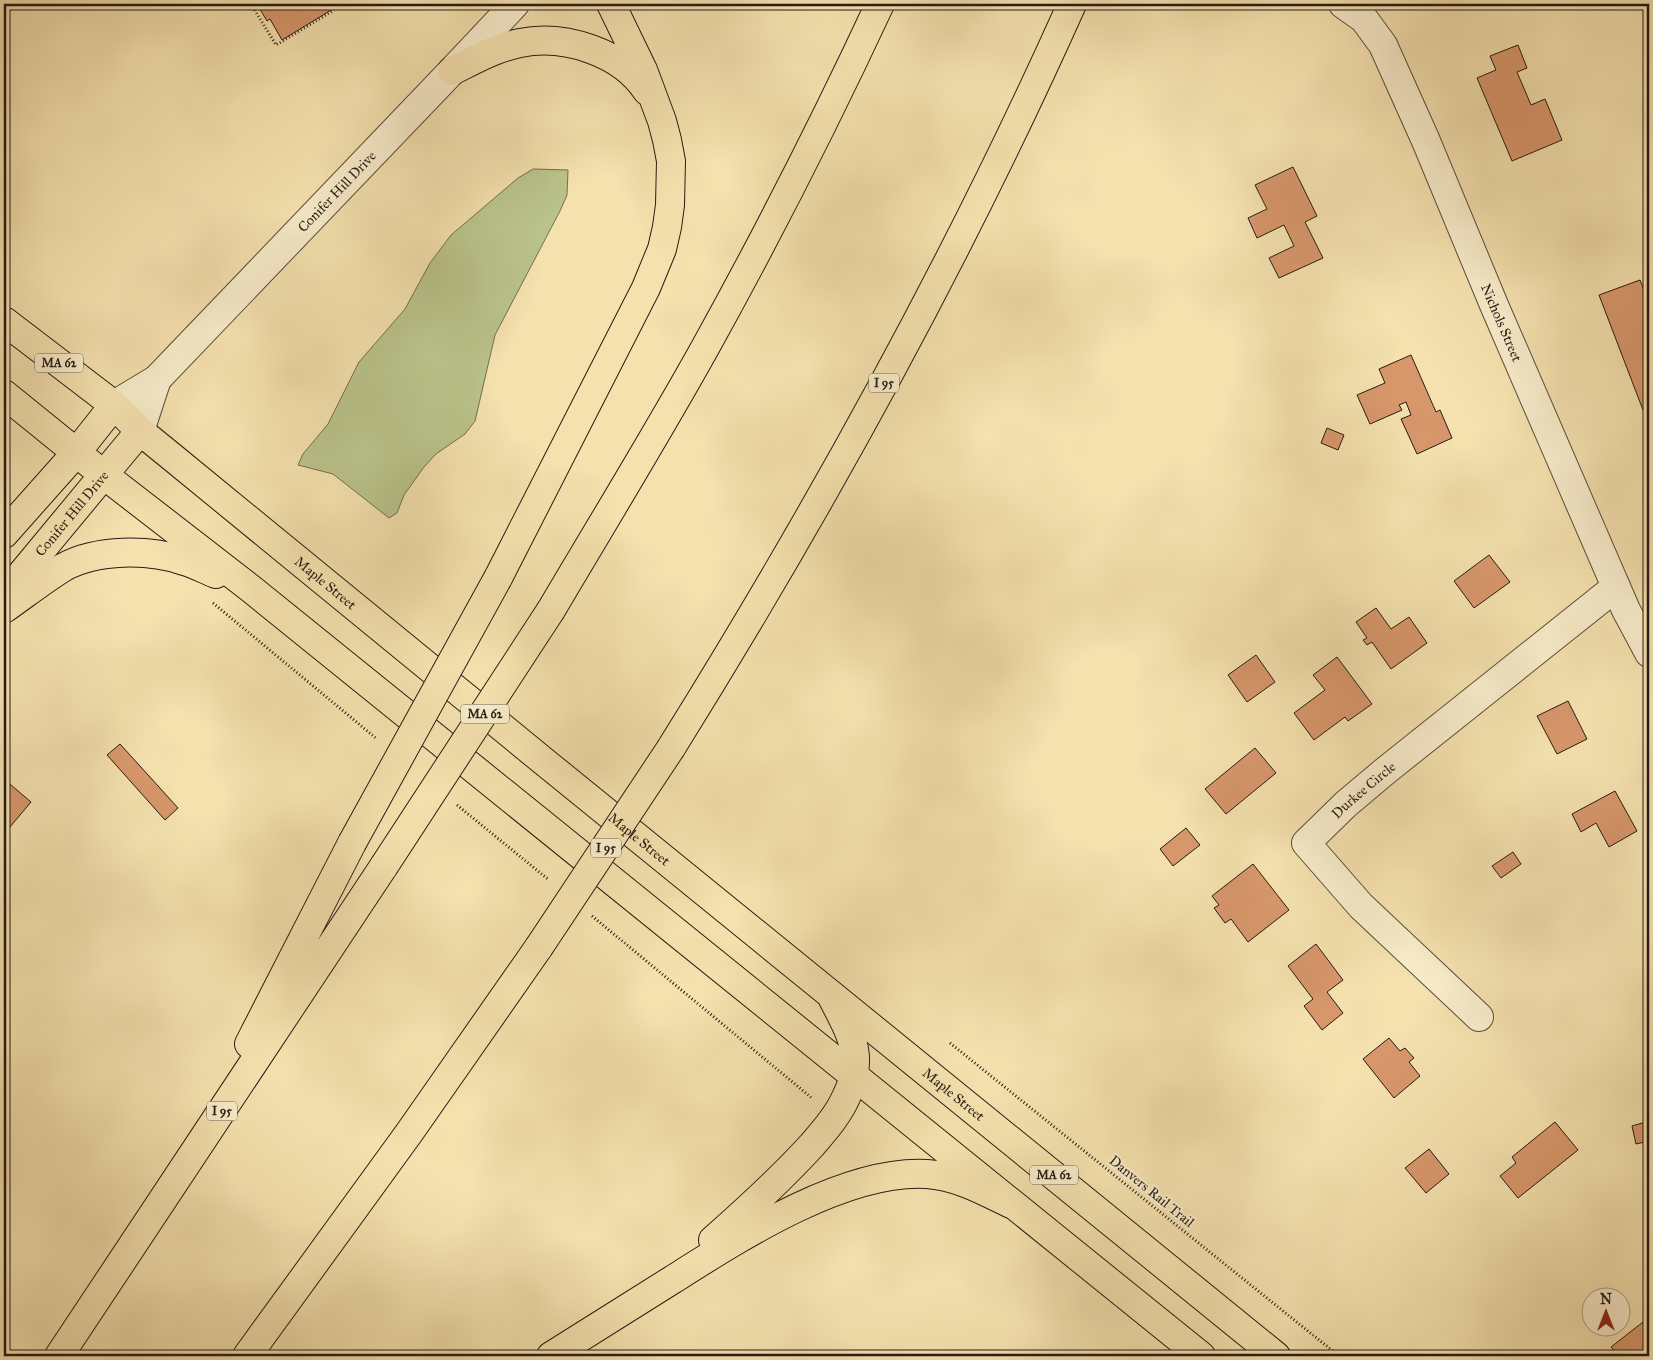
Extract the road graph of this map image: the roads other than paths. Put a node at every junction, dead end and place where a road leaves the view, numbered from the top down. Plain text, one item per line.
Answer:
1 (515, 4) edge
2 (611, 4) edge
3 (880, 4) edge
4 (1072, 4) edge
5 (1343, 4) edge
6 (452, 71) junction
7 (656, 105) junction
8 (9, 323) edge
9 (157, 379) junction
10 (4, 394) edge
11 (114, 405) junction
12 (140, 431) junction
13 (76, 453) junction
14 (104, 475) junction
15 (4, 534) edge
16 (1616, 587) junction
17 (250, 588) junction
18 (4, 595) edge
19 (4, 608) edge
20 (1649, 652) edge
21 (831, 995) junction
22 (1479, 1017) dead end
23 (854, 1077) junction
24 (182, 1173) junction
25 (1011, 1204) junction
26 (613, 1317) junction
27 (59, 1356) edge
28 (247, 1356) edge
29 (551, 1356) edge
30 (1201, 1356) edge
31 (1276, 1356) edge

1 - 6 street, Conifer Hill Drive
2 - 7 main road
3 - 24 main road, I 95, bridge
4 - 28 main road, I 95, bridge
5 - 16 street, Nichols Street
6 - 7 main road
6 - 9 street, Conifer Hill Drive
7 - 24 main road, bridge
8 - 11 main road, Maple Street / MA 62
9 - 11 street
9 - 12 street
10 - 13 main road
11 - 12 main road, Maple Street / MA 62
11 - 13 main road
12 - 14 main road, Conifer Hill Drive
12 - 21 main road, Maple Street / MA 62
13 - 14 main road
13 - 15 main road
14 - 17 main road
14 - 18 main road, Conifer Hill Drive
16 - 20 street, Nichols Street
16 - 22 street, Durkee Circle
17 - 19 main road
17 - 23 main road
21 - 23 main road
21 - 31 main road, Maple Street / MA 62
23 - 25 main road
23 - 26 main road
24 - 27 main road, I 95
25 - 26 main road
25 - 30 main road
26 - 29 main road

